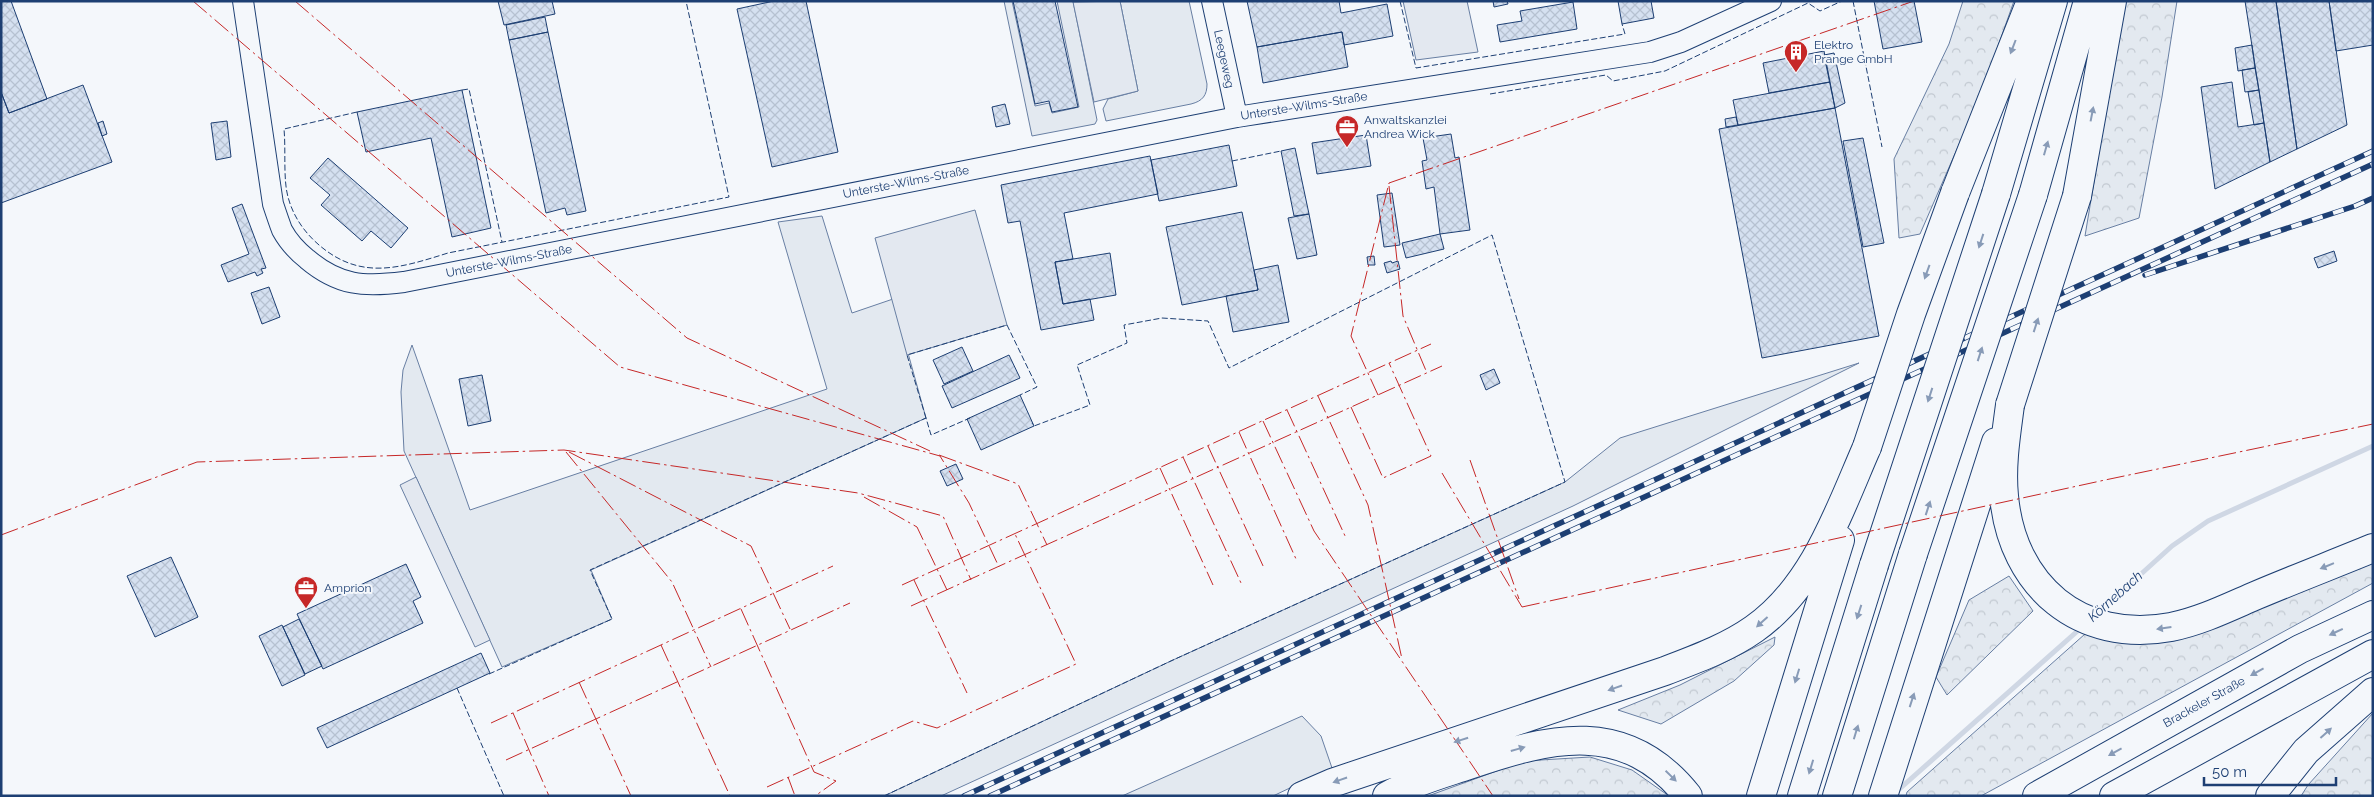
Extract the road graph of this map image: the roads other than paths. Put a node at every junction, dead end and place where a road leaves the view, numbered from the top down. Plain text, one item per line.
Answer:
1 (243, 1) edge
2 (1212, 1) edge
3 (1771, 1) edge
4 (2031, 1) edge
5 (2053, 1) edge
6 (2088, 1) edge
7 (2112, 1) edge
8 (1237, 117) junction
9 (2010, 405) junction
10 (1867, 447) junction
11 (2373, 548) edge
12 (2373, 615) edge
13 (2370, 655) edge
14 (2373, 692) edge
15 (1839, 787) edge
16 (1388, 795) edge
17 (1302, 796) edge
18 (1688, 796) edge
19 (1761, 796) edge
20 (1802, 796) edge
21 (1882, 796) edge
22 (2038, 796) edge
23 (2114, 796) edge
24 (2145, 796) edge
25 (2270, 796) edge

1 - 8 street, Unterste-Wilms-Straße
2 - 8 street, Leegeweg
3 - 8 street, Unterste-Wilms-Straße
4 -> 10 highway, bridge
5 -> 20 highway, bridge
15 -> 6 highway, bridge
9 -> 7 highway, bridge
11 -> 9 highway
21 -> 9 highway
10 -> 17 highway
10 -> 19 highway
12 -> 22 highway, Brackeler Straße
13 - 23 highway
13 - 24 highway
25 -> 14 highway
16 -> 18 highway

